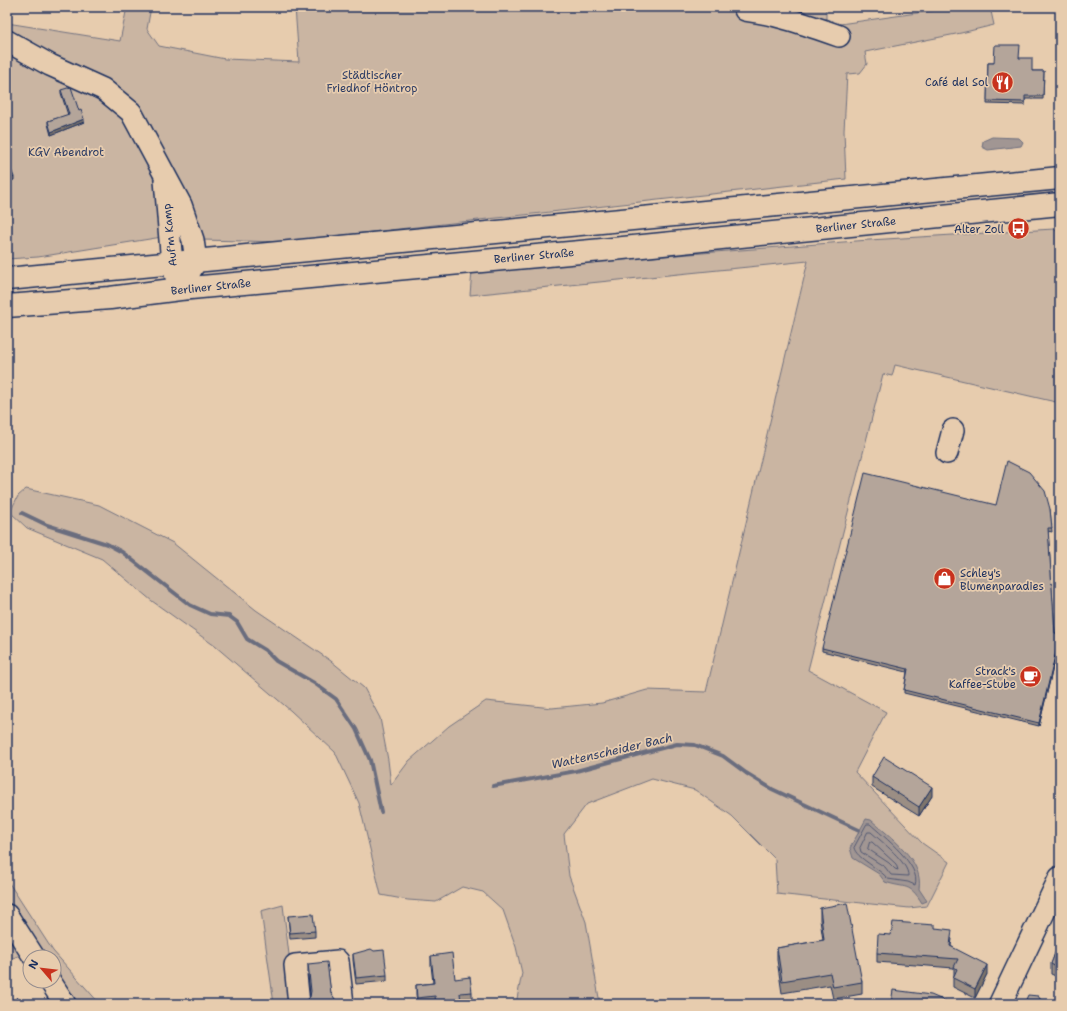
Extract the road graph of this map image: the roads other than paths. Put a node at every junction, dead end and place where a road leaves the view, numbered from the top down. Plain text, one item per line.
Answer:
1 (744, 10) dead end
2 (839, 36) dead end
3 (7, 41) edge
4 (165, 174) junction
5 (1060, 178) edge
6 (1060, 204) edge
7 (196, 261) junction
8 (172, 264) junction
9 (7, 279) edge
10 (180, 290) junction
11 (7, 306) edge
12 (953, 430) dead end
13 (948, 453) dead end
14 (1060, 878) edge
15 (7, 915) edge
16 (29, 949) edge
17 (55, 989) edge
18 (65, 1004) edge
19 (299, 1004) edge
20 (343, 1004) edge
21 (1000, 1004) edge

1 - 2 street
3 - 4 street, Auf'm Kamp
4 - 7 street, Auf'm Kamp
4 - 8 street, Auf'm Kamp
5 - 7 main road
6 - 10 main road, Berliner Straße
7 - 8 main road
7 - 10 street, Auf'm Kamp
8 - 9 main road
8 - 10 street, Auf'm Kamp
10 - 11 main road, Berliner Straße
12 - 13 street
14 - 21 main road
15 - 16 street
17 - 18 street
19 - 20 street

